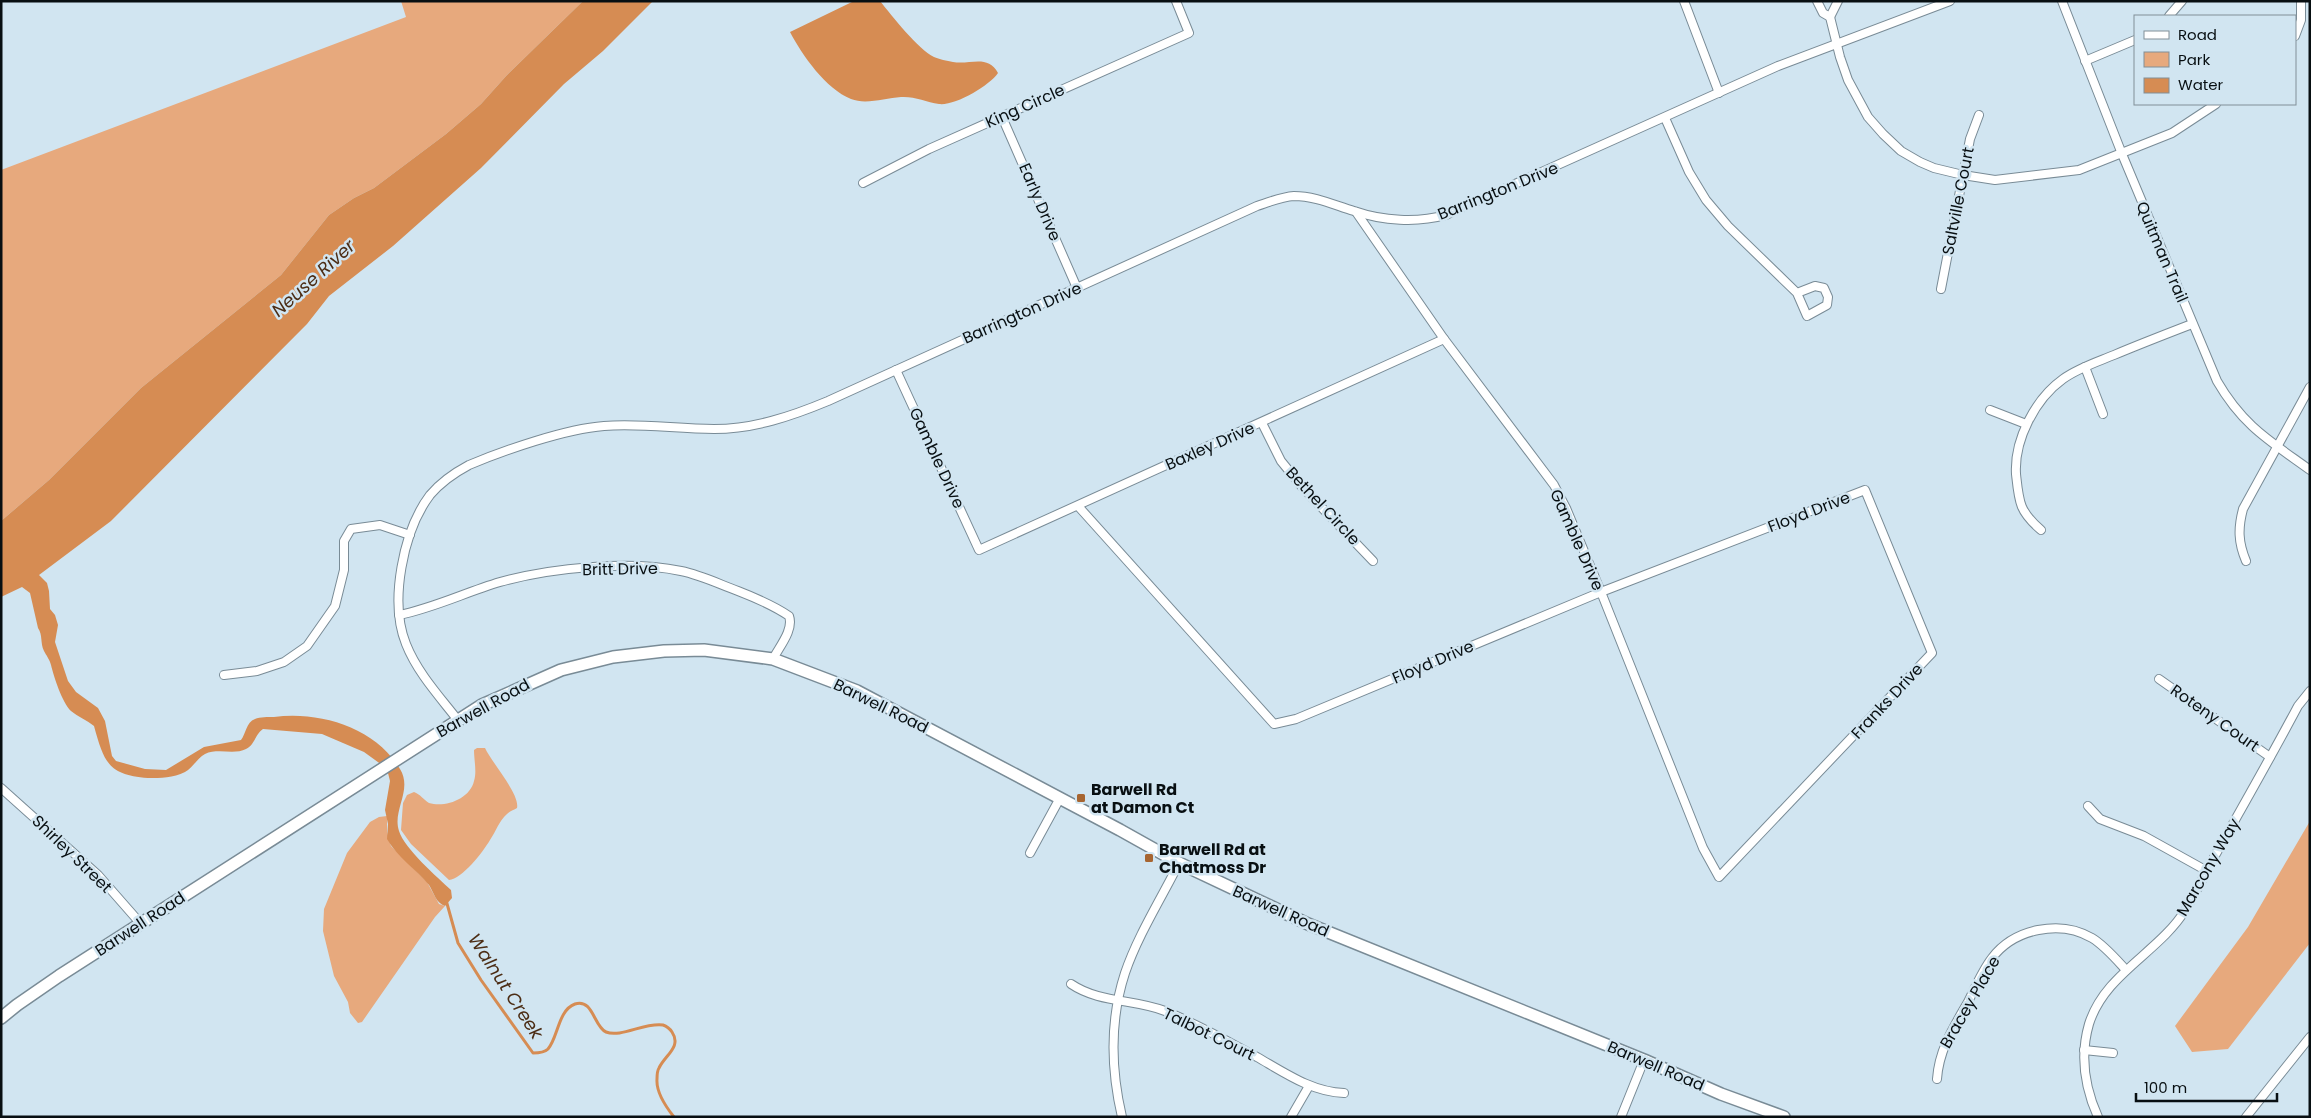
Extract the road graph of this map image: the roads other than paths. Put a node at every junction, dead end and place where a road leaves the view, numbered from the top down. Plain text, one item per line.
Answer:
1 (1176, 1) edge
2 (1684, 1) edge
3 (1817, 1) edge
4 (1838, 1) edge
5 (1950, 1) edge
6 (2062, 1) edge
7 (2182, 1) edge
8 (2301, 1) edge
9 (2169, 15) edge
10 (1830, 17) junction
11 (2296, 33) edge
12 (2134, 40) edge
13 (1836, 43) junction
14 (2085, 61) junction
15 (1719, 93) junction
16 (2215, 105) edge
17 (1979, 115) dead end
18 (1002, 117) junction
19 (1665, 118) junction
20 (2122, 154) junction
21 (1964, 175) junction
22 (863, 183) dead end
23 (1356, 212) junction
24 (1077, 288) junction
25 (1941, 288) dead end
26 (1797, 293) junction
27 (2192, 324) junction
28 (1444, 339) junction
29 (2085, 367) junction
30 (896, 370) junction
31 (2310, 387) edge
32 (1990, 410) dead end
33 (2104, 414) dead end
34 (1262, 423) junction
35 (2026, 424) junction
36 (2278, 447) junction
37 (2310, 470) edge
38 (1864, 491) joint
39 (1078, 506) junction
40 (2041, 530) dead end
41 (410, 535) junction
42 (977, 546) joint
43 (1373, 561) dead end
44 (2246, 561) dead end
45 (1601, 592) junction
46 (399, 614) junction
47 (773, 659) junction
48 (224, 675) dead end
49 (2159, 679) dead end
50 (2310, 691) edge
51 (457, 719) junction
52 (2270, 758) junction
53 (1, 788) edge
54 (1060, 798) junction
55 (2088, 806) dead end
56 (1030, 853) dead end
57 (1179, 863) junction
58 (2207, 871) junction
59 (1719, 877) joint
60 (141, 924) junction
61 (2126, 970) junction
62 (1071, 984) dead end
63 (1119, 1000) junction
64 (1, 1018) edge
65 (2310, 1036) edge
66 (2084, 1050) junction
67 (2113, 1053) dead end
68 (1644, 1060) junction
69 (1937, 1079) dead end
70 (1308, 1086) junction
71 (1344, 1093) dead end
72 (1122, 1117) edge
73 (1291, 1117) edge
74 (1621, 1117) edge
75 (1784, 1117) edge
76 (2098, 1117) edge
77 (2246, 1117) edge

1 - 18 street, King Circle
2 - 15 street
3 - 10 street
4 - 10 street
5 - 13 street, Barrington Drive
6 - 14 street, Quitman Trail
7 - 9 street
8 - 11 street
10 - 13 street
12 - 14 street
13 - 15 street, Barrington Drive
13 - 21 street
14 - 20 street, Quitman Trail
15 - 19 street, Barrington Drive
16 - 20 street
17 - 21 street, Saltville Court
18 - 22 street, King Circle
18 - 24 street, Early Drive
19 - 23 street, Barrington Drive
19 - 26 street
20 - 21 street
20 - 27 street, Quitman Trail
21 - 25 street, Saltville Court
23 - 24 street, Barrington Drive
23 - 28 street, Gamble Drive
24 - 30 street, Barrington Drive
26 - 26 street
27 - 29 street
27 - 36 street, Quitman Trail
28 - 34 street, Baxley Drive
28 - 45 street, Gamble Drive
29 - 33 street
29 - 35 street
30 - 41 street, Barrington Drive
30 - 42 street, Gamble Drive
31 - 36 street
32 - 35 street
34 - 39 street, Baxley Drive
34 - 43 street, Bethel Circle
35 - 40 street
36 - 37 street, Quitman Trail
36 - 44 street
38 - 45 street, Floyd Drive
38 - 59 street, Franks Drive
39 - 42 street, Baxley Drive
39 - 45 street, Floyd Drive
41 - 46 street, Barrington Drive
41 - 48 street
45 - 59 street, Gamble Drive
46 - 47 street, Britt Drive
46 - 51 street, Barrington Drive
47 - 51 street, Barwell Road
47 - 54 street, Barwell Road
49 - 52 street, Roteny Court
50 - 52 street, Marcony Way
51 - 60 street, Barwell Road
52 - 58 street, Marcony Way
53 - 60 street, Shirley Street
54 - 56 street
54 - 57 street, Barwell Road
55 - 58 street
57 - 63 street
57 - 68 street, Barwell Road
58 - 61 street, Marcony Way
60 - 64 street, Barwell Road
61 - 66 street, Marcony Way
61 - 69 street, Bracey Place
62 - 63 street, Talbot Court
63 - 70 street, Talbot Court
63 - 72 street
65 - 77 street
66 - 67 street
66 - 76 street, Marcony Way
68 - 74 street
68 - 75 street, Barwell Road
70 - 71 street, Talbot Court
70 - 73 street

